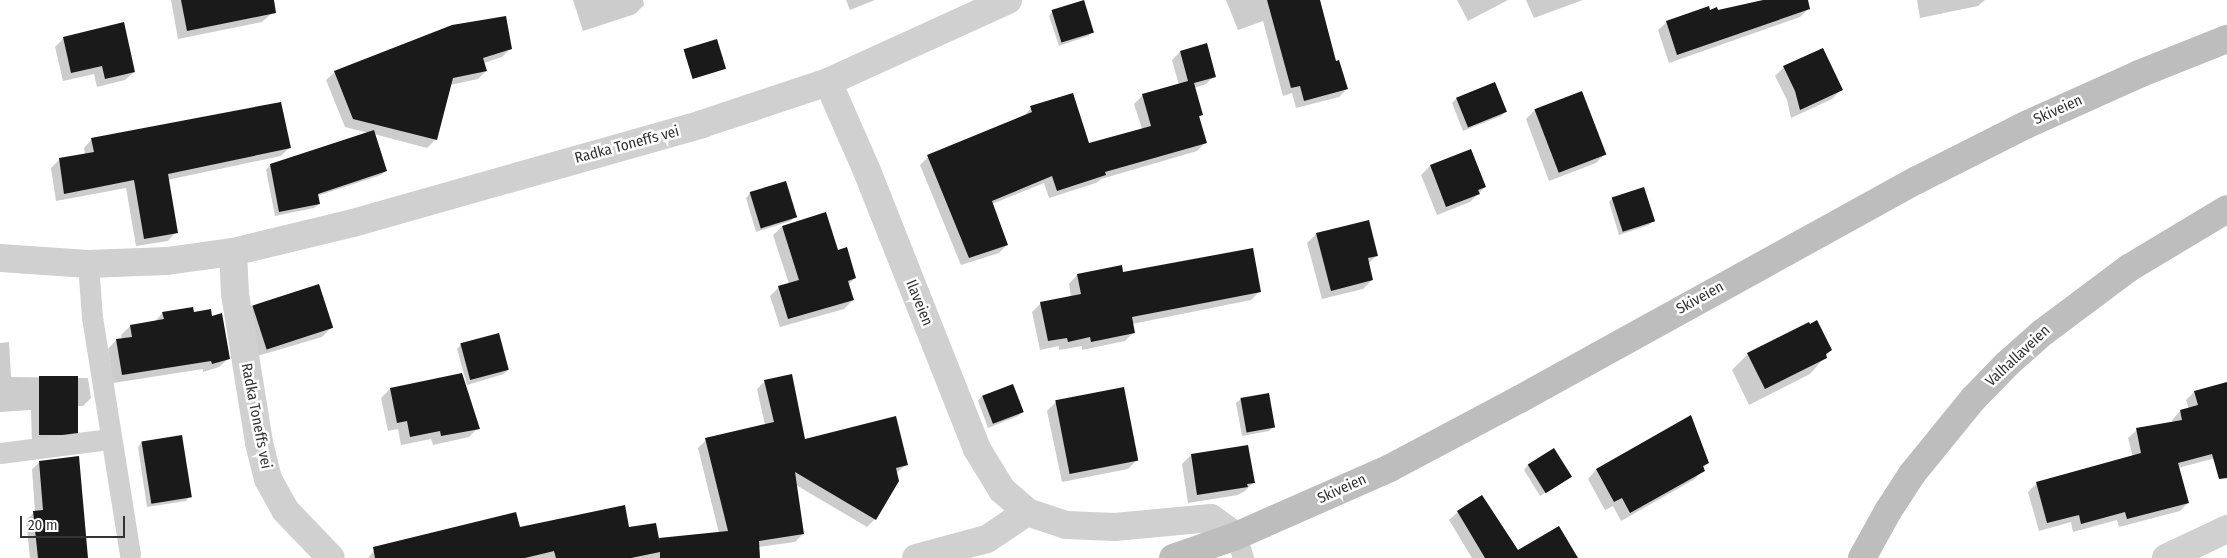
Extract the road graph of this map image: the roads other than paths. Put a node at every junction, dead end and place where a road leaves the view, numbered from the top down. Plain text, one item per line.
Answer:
1 (1008, 0) edge
2 (2227, 39) edge
3 (828, 82) junction
4 (2227, 209) edge
5 (234, 252) junction
6 (0, 258) edge
7 (88, 264) junction
8 (110, 438) junction
9 (0, 453) edge
10 (1027, 512) junction
11 (2227, 529) edge
12 (1239, 547) edge
13 (130, 554) dead end
14 (331, 558) edge
15 (916, 558) edge
16 (1173, 558) edge
17 (1862, 558) edge
18 (2166, 558) edge

1 - 3 street, Radka Toneffs vei
2 - 12 main road, Skiveien
3 - 5 street, Radka Toneffs vei
3 - 10 street, Ilaveien
4 - 17 main road, Valhallaveien
5 - 7 street, Radka Toneffs vei
5 - 14 street, Radka Toneffs vei
6 - 7 street, Radka Toneffs vei
7 - 8 lane
8 - 9 lane
8 - 13 lane
10 - 12 street, Ilaveien
10 - 15 street
11 - 18 street
12 - 16 main road, Skiveien

